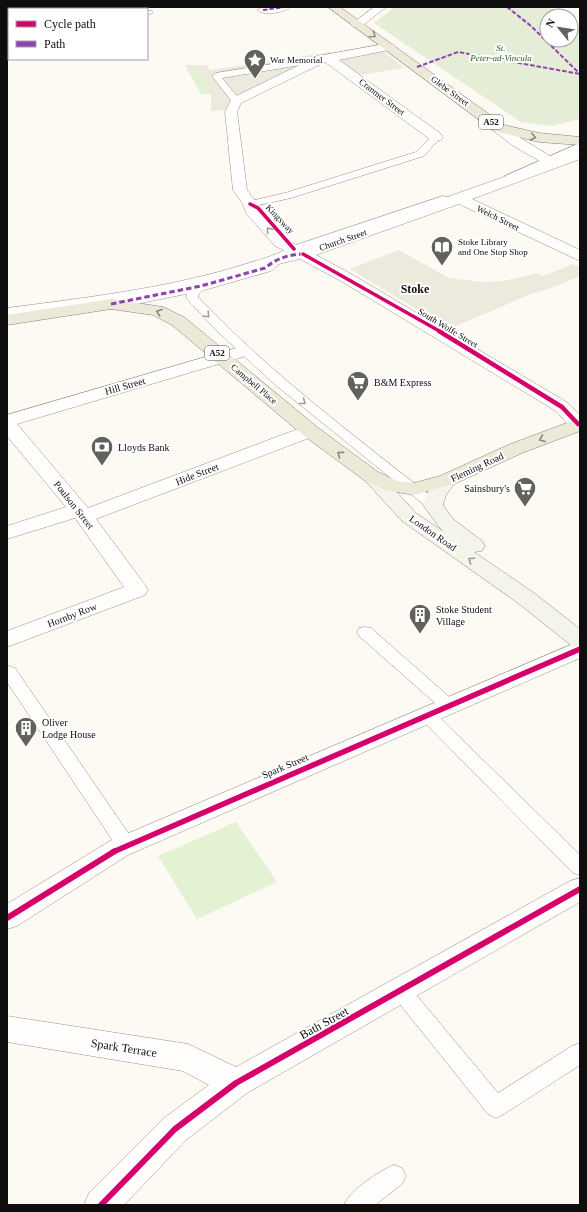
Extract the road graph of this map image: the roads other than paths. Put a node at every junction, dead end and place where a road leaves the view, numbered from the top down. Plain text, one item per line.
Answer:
1 (285, 7) edge
2 (333, 7) edge
3 (381, 7) edge
4 (264, 10) dead end
5 (357, 25) junction
6 (390, 48) junction
7 (326, 58) junction
8 (236, 101) junction
9 (500, 128) junction
10 (436, 137) joint
11 (580, 141) edge
12 (580, 146) edge
13 (576, 158) edge
14 (551, 162) junction
15 (460, 199) junction
16 (250, 204) junction
17 (298, 251) junction
18 (580, 256) edge
19 (201, 286) junction
20 (111, 304) junction
21 (7, 312) edge
22 (7, 320) edge
23 (243, 351) junction
24 (222, 358) junction
25 (7, 422) edge
26 (579, 424) edge
27 (310, 431) junction
28 (371, 476) junction
29 (447, 480) junction
30 (414, 489) junction
31 (433, 505) junction
32 (81, 514) junction
33 (7, 533) edge
34 (137, 590) joint
35 (526, 598) junction
36 (365, 632) dead end
37 (7, 639) edge
38 (580, 640) edge
39 (580, 649) edge
40 (9, 672) dead end
41 (438, 710) junction
42 (126, 845) junction
43 (580, 867) edge
44 (580, 889) edge
45 (7, 918) edge
46 (401, 990) junction
47 (7, 1029) edge
48 (580, 1053) edge
49 (236, 1083) junction
50 (394, 1176) dead end
51 (103, 1204) edge
52 (356, 1205) edge

1 - 4 street
2 - 5 main road, Glebe Street / A52
3 - 5 street
5 -> 6 main road, Glebe Street / A52
6 - 7 street
6 - 9 main road, Glebe Street / A52
7 - 8 street
7 - 8 lane
7 - 10 street, Cranmer Street
8 - 16 street, Kingsway
9 -> 11 main road, Glebe Street / A52
9 - 14 street
10 - 16 lane
12 - 14 lane, Church Street
13 - 14 street, Church Street
14 - 15 street, Church Street
14 - 17 lane, Church Street
15 - 17 street, Church Street
15 - 18 street, Welch Street
17 -> 16 street, Kingsway
17 - 19 street, Church Street
17 - 21 lane, Church Street
17 - 26 street, South Wolfe Street
19 - 20 street, Church Street
19 -> 23 lane
20 - 22 main road, Church Street / A52
24 -> 20 main road, Campbell Place / A52
23 - 24 street, Hill Street
23 -> 30 lane
24 - 25 street, Hill Street
24 - 27 main road, Campbell Place / A52
25 - 32 street, Poulson Street
26 -> 29 main road, Fleming Road / A52
28 -> 27 main road, London Road / A52
27 - 32 street, Hide Street
28 - 30 main road, Fleming Road / A52
35 -> 28 main road, London Road
29 - 30 main road, Fleming Road / A52
29 - 31 main road
30 - 31 lane
31 - 35 main road, London Road
32 - 33 street, Hide Street
32 - 34 street, Poulson Street
34 - 37 street, Hornby Row
35 - 38 main road, London Road
36 - 41 lane
39 - 41 street, Spark Street
40 - 42 lane
41 - 42 street, Spark Street
41 - 43 lane
42 - 45 street, Spark Street
44 - 46 street, Bath Street
46 - 48 lane
46 - 49 street, Bath Street
47 - 49 street, Spark Terrace
49 - 51 street, Bath Street
50 - 52 lane

